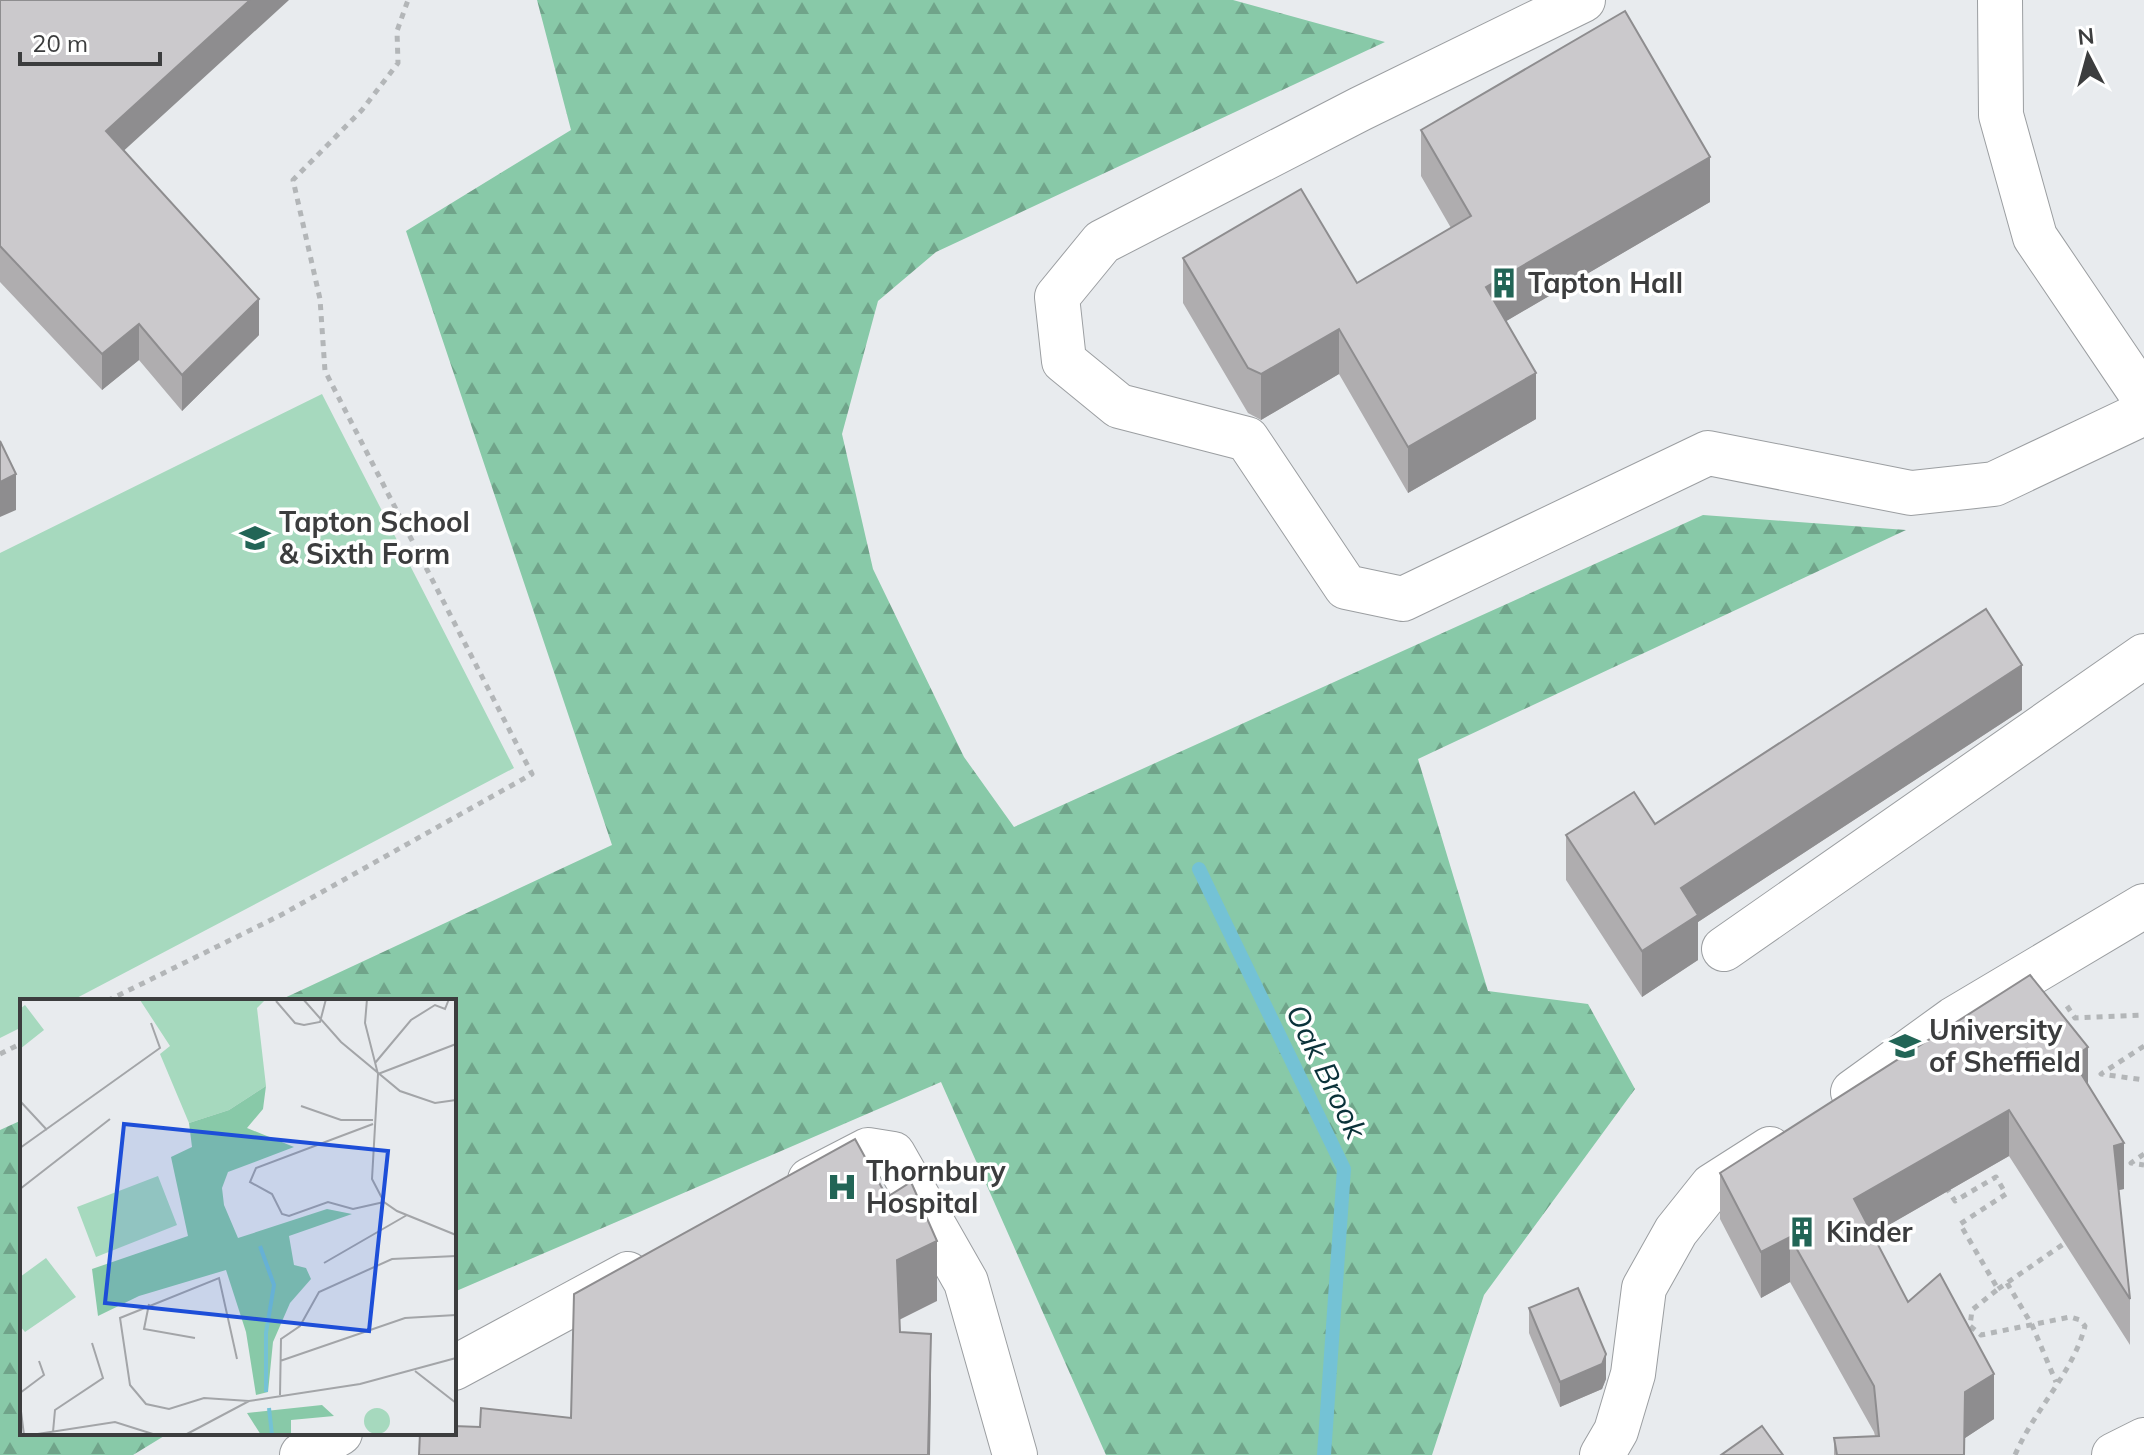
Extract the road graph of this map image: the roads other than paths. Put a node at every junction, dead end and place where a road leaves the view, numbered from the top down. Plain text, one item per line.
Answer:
1 (1583, 0) edge
2 (2000, 0) edge
3 (2144, 398) edge
4 (2144, 413) edge
5 (2144, 656) edge
6 (2144, 906) edge
7 (1724, 949) dead end
8 (770, 1201) edge
9 (658, 1259) edge
10 (456, 1367) edge
11 (337, 1435) edge
12 (356, 1435) edge
13 (2144, 1440) edge
14 (302, 1455) edge
15 (354, 1455) edge
16 (1015, 1455) edge
17 (1602, 1455) edge
18 (2114, 1455) edge

1 - 4 street
2 - 3 street
5 - 7 street
6 - 17 street
8 - 16 street
9 - 10 street
11 - 14 street
12 - 15 street
13 - 18 street

